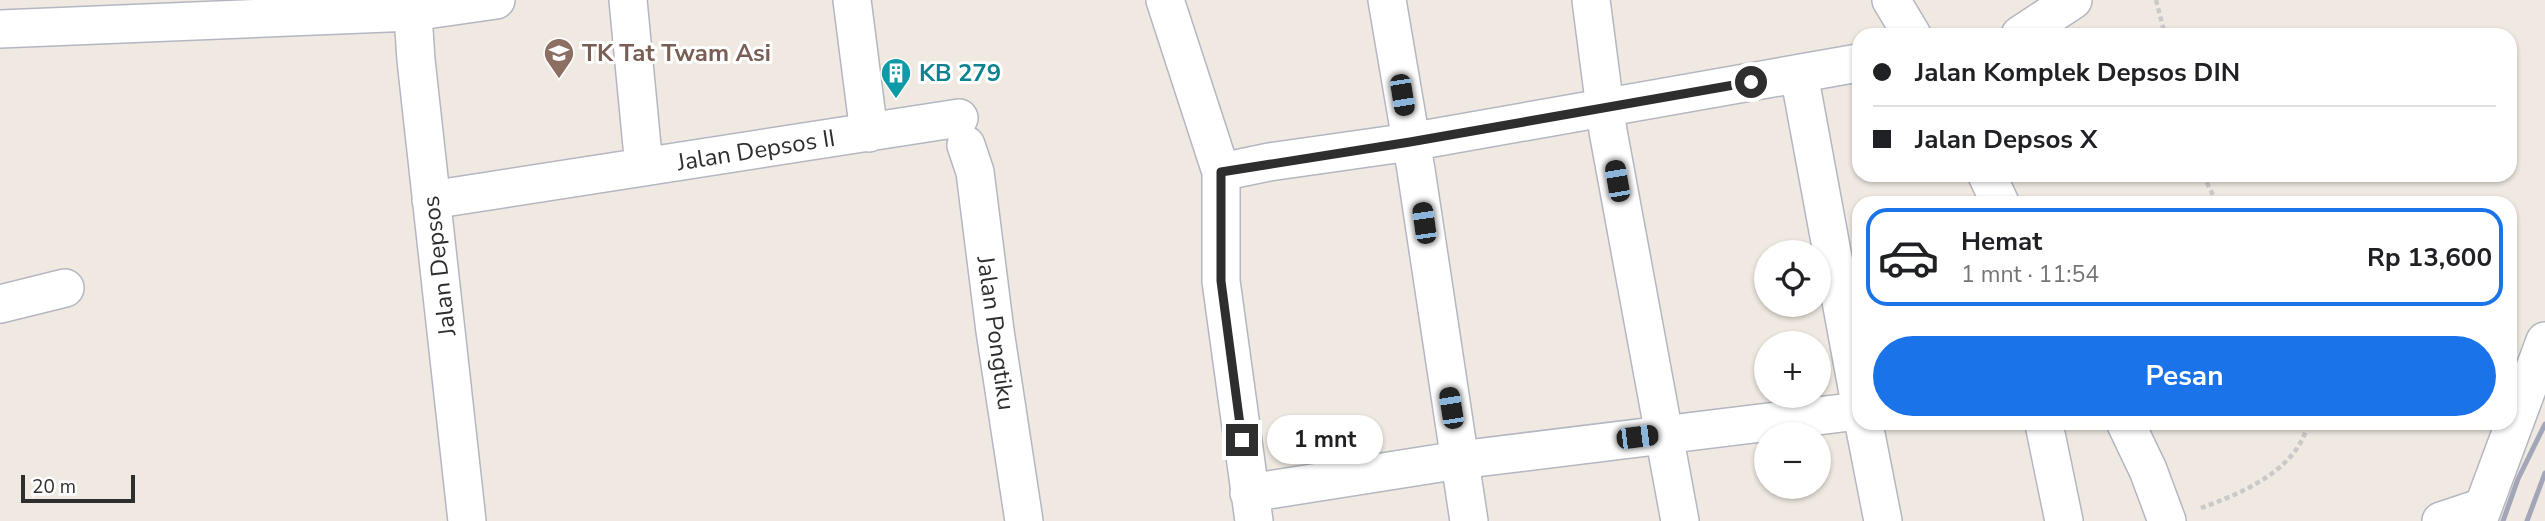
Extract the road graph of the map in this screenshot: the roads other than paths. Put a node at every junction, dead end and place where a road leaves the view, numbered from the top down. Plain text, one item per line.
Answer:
1 (496, 0) edge
2 (628, 0) edge
3 (852, 0) edge
4 (1165, 0) edge
5 (1387, 0) edge
6 (1591, 0) edge
7 (1891, 0) edge
8 (2073, 0) edge
9 (422, 7) edge
10 (1908, 28) edge
11 (2031, 28) edge
12 (0, 29) edge
13 (1852, 64) edge
14 (1799, 74) junction
15 (1605, 106) junction
16 (962, 131) joint
17 (869, 133) junction
18 (1410, 142) junction
19 (644, 167) junction
20 (1221, 172) junction
21 (431, 200) junction
22 (65, 288) dead end
23 (0, 304) edge
24 (2545, 341) edge
25 (1852, 361) edge
26 (1852, 412) edge
27 (2517, 416) edge
28 (1865, 430) edge
29 (2045, 430) edge
30 (2129, 430) edge
31 (2512, 430) edge
32 (1662, 434) junction
33 (1459, 460) junction
34 (1252, 507) edge
35 (2480, 514) edge
36 (2183, 515) edge
37 (467, 521) edge
38 (1024, 521) edge
39 (1469, 521) edge
40 (1680, 521) edge
41 (1883, 521) edge
42 (2064, 521) edge
43 (2441, 521) edge

1 - 9 street
2 - 19 street, Jalan Depsos II
3 - 17 street, Jalan Depsos II
4 - 20 street
5 - 18 street
6 - 15 street
7 - 10 street
8 - 11 street
9 - 12 street
9 - 21 street, Jalan Depsos
13 - 14 street
14 - 15 street
14 - 25 street
15 - 18 street
15 - 32 street
16 - 17 street, Jalan Depsos II
16 - 38 street, Jalan Pongtiku
17 - 19 street, Jalan Depsos II
18 - 20 street
18 - 33 street
19 - 21 street, Jalan Depsos II
20 - 34 street
21 - 37 street, Jalan Depsos
22 - 23 street
24 - 27 street
26 - 32 street
28 - 41 street
29 - 42 street
30 - 36 street
31 - 35 street
32 - 33 street
32 - 40 street
33 - 34 street
33 - 39 street
35 - 43 street

